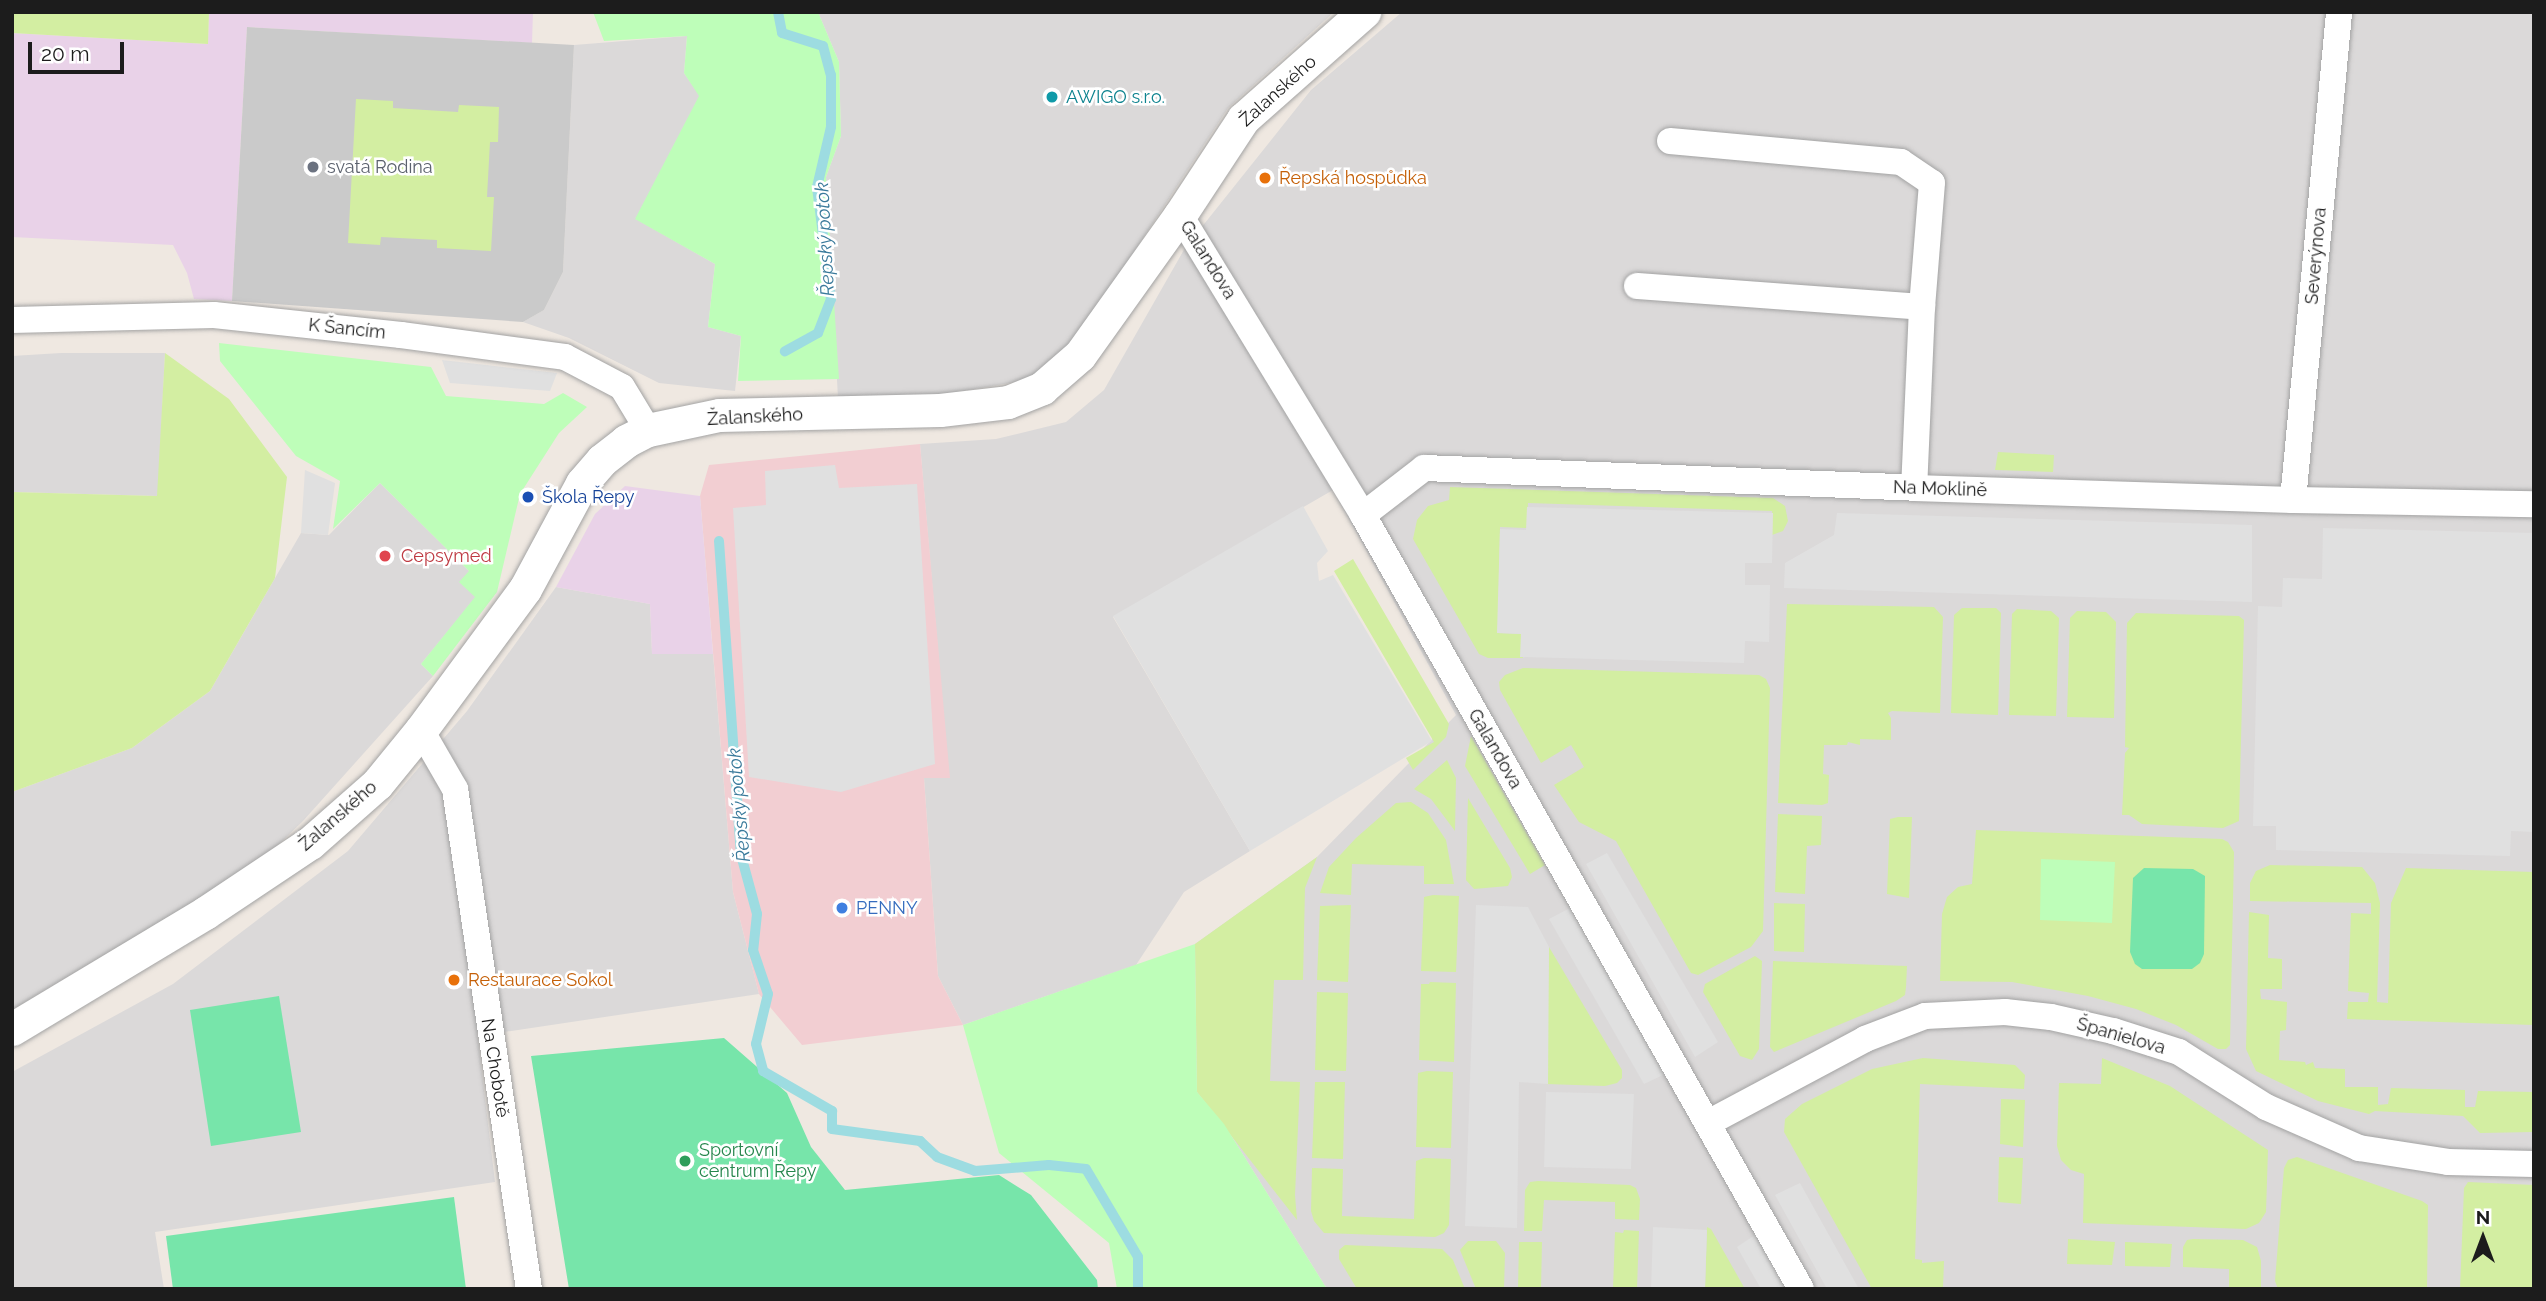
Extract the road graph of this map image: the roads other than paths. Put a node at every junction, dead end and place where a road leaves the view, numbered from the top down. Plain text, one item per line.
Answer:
1 (1364, 12) edge
2 (2339, 12) edge
3 (1670, 141) dead end
4 (1180, 215) junction
5 (1637, 286) dead end
6 (1922, 307) junction
7 (12, 320) edge
8 (648, 430) junction
9 (1914, 488) junction
10 (2293, 500) junction
11 (2534, 503) edge
12 (1363, 515) junction
13 (421, 730) junction
14 (12, 1029) edge
15 (1708, 1124) junction
16 (2534, 1164) edge
17 (529, 1289) edge
18 (1801, 1289) edge

1 - 4 street, Žalanského
2 - 10 street, Severýnova
3 - 6 street
4 - 8 street, Žalanského
4 - 12 street, Galandova
5 - 6 street
6 - 9 street
7 - 8 street, K Šancím
8 - 13 street, Žalanského
9 - 10 street, Na Moklině
9 - 12 street, Na Moklině
10 - 11 street, Na Moklině
12 - 15 street, Galandova
13 - 14 street, Žalanského
13 - 17 street, Na Chobotě
15 - 16 street, Španielova
15 - 18 street, Galandova

